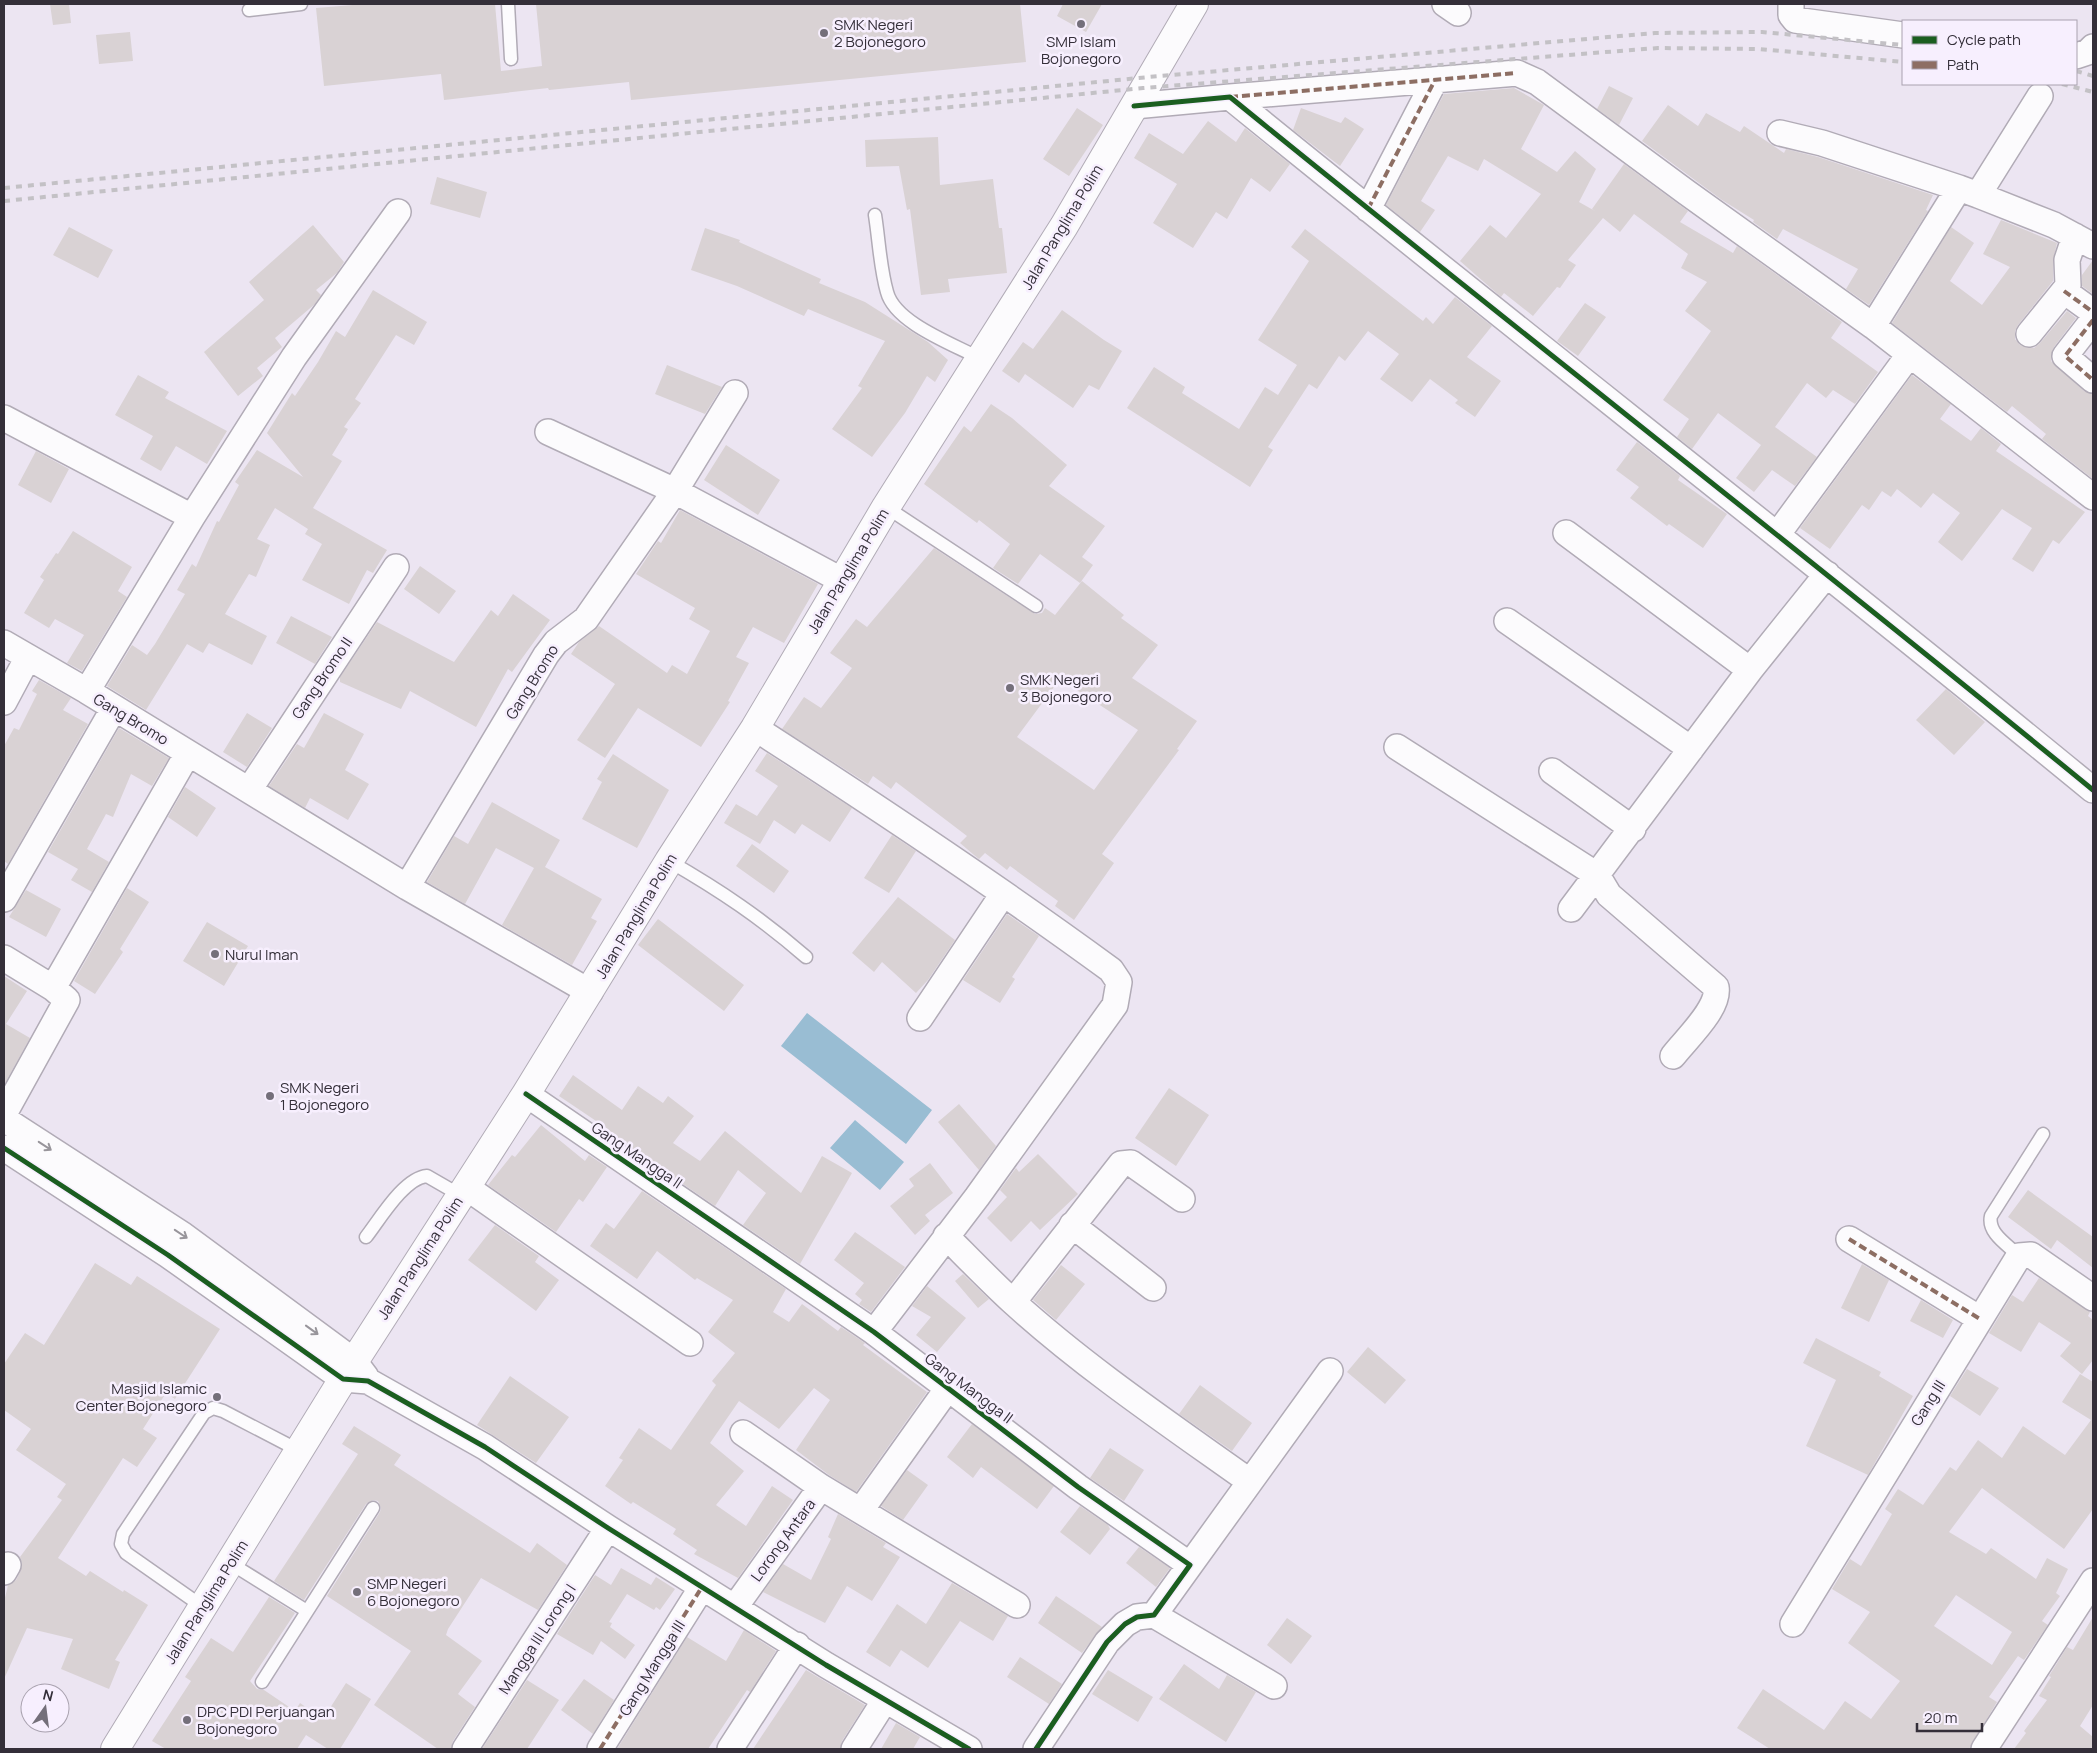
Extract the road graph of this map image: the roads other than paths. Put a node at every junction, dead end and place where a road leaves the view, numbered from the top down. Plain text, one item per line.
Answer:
1 (301, 4) edge
2 (508, 4) edge
3 (1194, 4) edge
4 (1791, 4) edge
5 (249, 10) dead end
6 (1902, 35) edge
7 (2093, 47) edge
8 (2077, 56) edge
9 (511, 59) dead end
10 (1435, 80) junction
11 (1230, 96) junction
12 (2040, 96) dead end
13 (1134, 106) junction
14 (1780, 133) dead end
15 (1969, 192) junction
16 (1368, 209) junction
17 (398, 212) dead end
18 (875, 215) dead end
19 (2084, 241) edge
20 (2064, 291) junction
21 (2093, 312) edge
22 (2093, 320) edge
23 (1873, 326) junction
24 (2029, 334) dead end
25 (1909, 355) junction
26 (979, 358) junction
27 (2093, 380) edge
28 (735, 393) dead end
29 (4, 418) edge
30 (548, 432) dead end
31 (675, 490) junction
32 (2093, 497) edge
33 (886, 507) junction
34 (192, 517) junction
35 (1566, 533) dead end
36 (1777, 535) junction
37 (396, 567) dead end
38 (1827, 574) junction
39 (843, 581) junction
40 (1036, 606) dead end
41 (1507, 621) dead end
42 (4, 642) edge
43 (28, 657) junction
44 (1750, 670) junction
45 (86, 691) junction
46 (4, 702) edge
47 (114, 708) junction
48 (755, 728) junction
49 (1397, 747) dead end
50 (1691, 749) junction
51 (188, 753) junction
52 (1552, 771) dead end
53 (248, 790) junction
54 (2093, 790) edge
55 (1633, 829) junction
56 (669, 861) junction
57 (1597, 875) junction
58 (407, 887) junction
59 (1003, 894) junction
60 (4, 900) edge
61 (1571, 909) dead end
62 (806, 957) dead end
63 (4, 958) edge
64 (53, 988) junction
65 (590, 992) junction
66 (920, 1018) dead end
67 (1673, 1056) dead end
68 (526, 1094) junction
69 (4, 1114) edge
70 (4, 1119) edge
71 (2043, 1134) dead end
72 (4, 1148) edge
73 (463, 1191) junction
74 (1182, 1199) dead end
75 (1072, 1225) junction
76 (946, 1236) junction
77 (366, 1237) dead end
78 (1850, 1239) dead end
79 (2019, 1256) junction
80 (1153, 1288) dead end
81 (2093, 1298) edge
82 (1013, 1302) junction
83 (1980, 1318) junction
84 (874, 1332) junction
85 (690, 1344) dead end
86 (1330, 1371) dead end
87 (355, 1374) junction
88 (948, 1388) junction
89 (743, 1433) dead end
90 (300, 1450) junction
91 (1249, 1481) junction
92 (821, 1487) junction
93 (374, 1508) dead end
94 (861, 1510) junction
95 (608, 1528) junction
96 (230, 1563) junction
97 (1190, 1565) junction
98 (2093, 1581) edge
99 (702, 1587) junction
100 (1017, 1605) dead end
101 (203, 1607) junction
102 (735, 1607) junction
103 (307, 1611) junction
104 (1154, 1615) junction
105 (1793, 1624) dead end
106 (797, 1645) junction
107 (262, 1682) dead end
108 (1274, 1686) dead end
109 (885, 1700) junction
110 (115, 1749) edge
111 (465, 1749) edge
112 (600, 1749) edge
113 (730, 1749) edge
114 (854, 1749) edge
115 (969, 1749) edge
116 (1036, 1749) edge
117 (1984, 1749) edge

1 - 5 lane
2 - 9 lane
3 - 13 main road, Jalan Panglima Polim
4 - 6 street
7 - 8 street
10 - 11 street
10 - 16 street
10 - 23 street
11 - 13 street
11 - 16 street
12 - 15 street
13 - 26 main road, Jalan Panglima Polim
14 - 15 street
15 - 19 street
15 - 23 street
16 - 36 street
17 - 34 street
18 - 26 lane
19 - 20 street
20 - 21 street
20 - 24 street
22 - 27 street
23 - 25 street
25 - 32 street
25 - 36 street
26 - 33 main road, Jalan Panglima Polim
28 - 31 street, Gang Bromo
29 - 34 street
30 - 31 street
31 - 39 street
31 - 58 street, Gang Bromo
33 - 39 main road, Jalan Panglima Polim
33 - 40 lane
34 - 45 street
35 - 44 street
36 - 38 street
37 - 53 street, Gang Bromo II
38 - 44 street
38 - 54 street
39 - 48 main road, Jalan Panglima Polim
41 - 50 street
42 - 43 street, Gang Bromo
43 - 45 street, Gang Bromo
43 - 46 street
44 - 50 street
45 - 47 street, Gang Bromo
47 - 51 street, Gang Bromo
47 - 60 street
48 - 56 main road, Jalan Panglima Polim
48 - 59 street
49 - 57 street
50 - 55 street
51 - 53 street, Gang Bromo
51 - 64 street
52 - 55 street
53 - 58 street, Gang Bromo
55 - 57 street
56 - 62 lane
56 - 65 main road, Jalan Panglima Polim
57 - 61 street
57 - 67 street
58 - 65 street, Gang Bromo
59 - 66 street
59 - 76 street
63 - 64 street
64 - 69 street
65 - 68 main road, Jalan Panglima Polim
68 - 73 main road, Jalan Panglima Polim
68 - 84 street, Gang Mangga II
70 -> 87 street
71 - 79 lane
72 - 87 street
73 - 77 lane
73 - 85 street
73 - 87 main road, Jalan Panglima Polim
74 - 75 street
75 - 80 street
75 - 82 street
76 - 82 street
76 - 84 street
78 - 83 street
79 - 81 street
79 - 83 street, Gang III
82 - 91 street
83 - 105 street, Gang III
84 - 88 street, Gang Mangga II
86 - 91 street
87 - 90 main road, Jalan Panglima Polim
87 - 95 street
88 - 94 street
88 - 97 street, Gang Mangga II
89 - 92 street
90 - 96 main road, Jalan Panglima Polim
90 - 101 lane
91 - 97 street
92 - 94 street, Lorong Antara
92 - 102 street, Lorong Antara
93 - 103 lane
94 - 100 street, Lorong Antara
95 - 99 street
95 - 111 street, Mangga III Lorong I
96 - 101 main road, Jalan Panglima Polim
96 - 103 lane
97 - 104 street
98 - 117 street
99 - 102 street
99 - 112 street, Gang Mangga III
101 - 110 main road, Jalan Panglima Polim
102 - 106 street
103 - 107 lane
104 - 108 street
104 - 116 street
106 - 109 street
106 - 113 street
109 - 114 street
109 - 115 street

